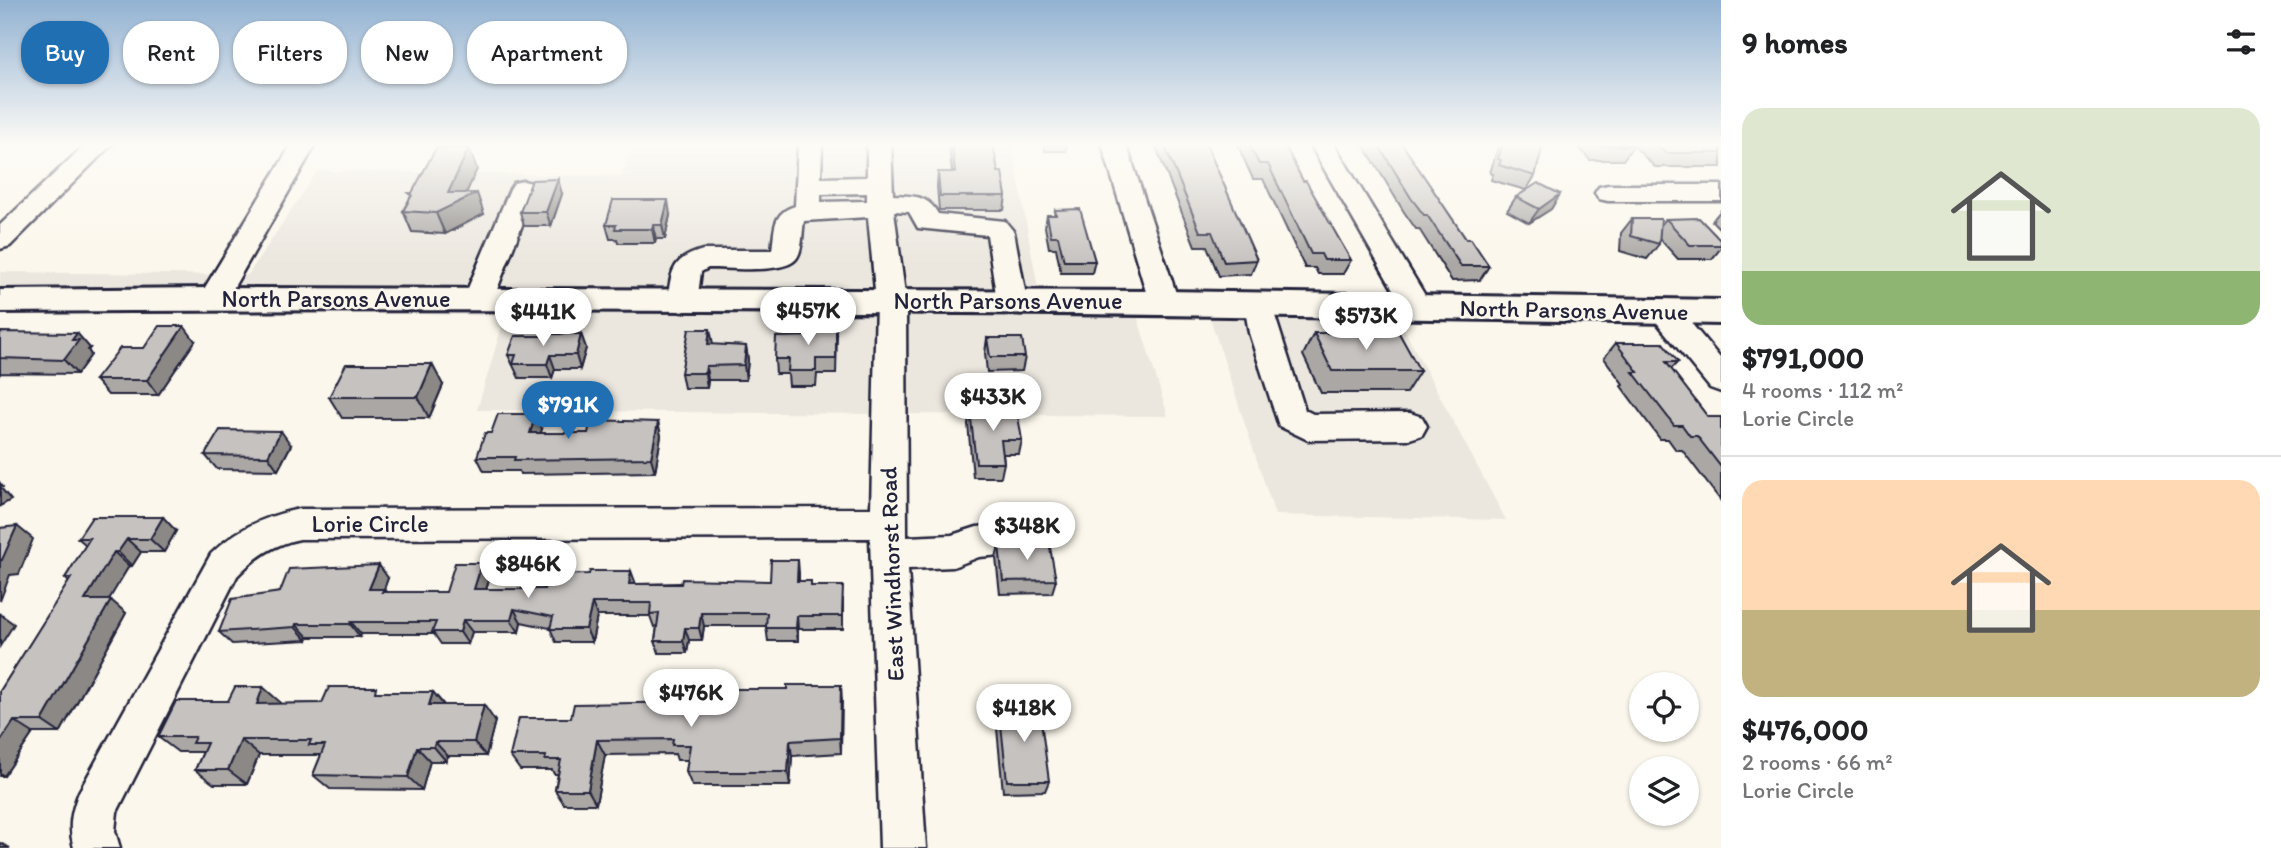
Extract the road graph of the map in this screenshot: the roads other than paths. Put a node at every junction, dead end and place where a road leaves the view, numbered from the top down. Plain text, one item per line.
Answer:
1 (59, 184) edge
2 (281, 184) edge
3 (809, 184) edge
4 (880, 184) edge
5 (1127, 184) edge
6 (1345, 184) edge
7 (523, 189) dead end
8 (1608, 193) dead end
9 (1721, 193) edge
10 (808, 199) junction
11 (880, 199) junction
12 (0, 240) edge
13 (213, 299) junction
14 (478, 300) junction
15 (0, 301) edge
16 (891, 301) junction
17 (1012, 301) junction
18 (682, 302) junction
19 (1164, 302) junction
20 (1259, 304) junction
21 (1417, 307) junction
22 (1665, 313) junction
23 (1721, 313) edge
24 (1721, 380) edge
25 (1410, 426) dead end
26 (1035, 537) dead end
27 (888, 539) junction
28 (97, 848) edge
29 (904, 848) edge

1 - 12 street
2 - 13 street
3 - 10 street
4 - 11 street, East Windhorst Road
5 - 19 street
6 - 21 street
7 - 14 street
8 - 9 street
10 - 11 street
10 - 18 street
11 - 16 street, East Windhorst Road
11 - 17 street
13 - 14 main road, North Parsons Avenue
13 - 15 main road, North Parsons Avenue
14 - 18 main road, North Parsons Avenue
16 - 17 main road, North Parsons Avenue
16 - 18 main road, North Parsons Avenue
16 - 27 street, East Windhorst Road
17 - 19 main road, North Parsons Avenue
19 - 20 main road, North Parsons Avenue
20 - 21 main road, North Parsons Avenue
20 - 25 street
21 - 22 main road, North Parsons Avenue
22 - 23 main road, North Parsons Avenue
22 - 24 street
26 - 27 street, Lorie Circle
27 - 28 street, Lorie Circle
27 - 29 street, East Windhorst Road

